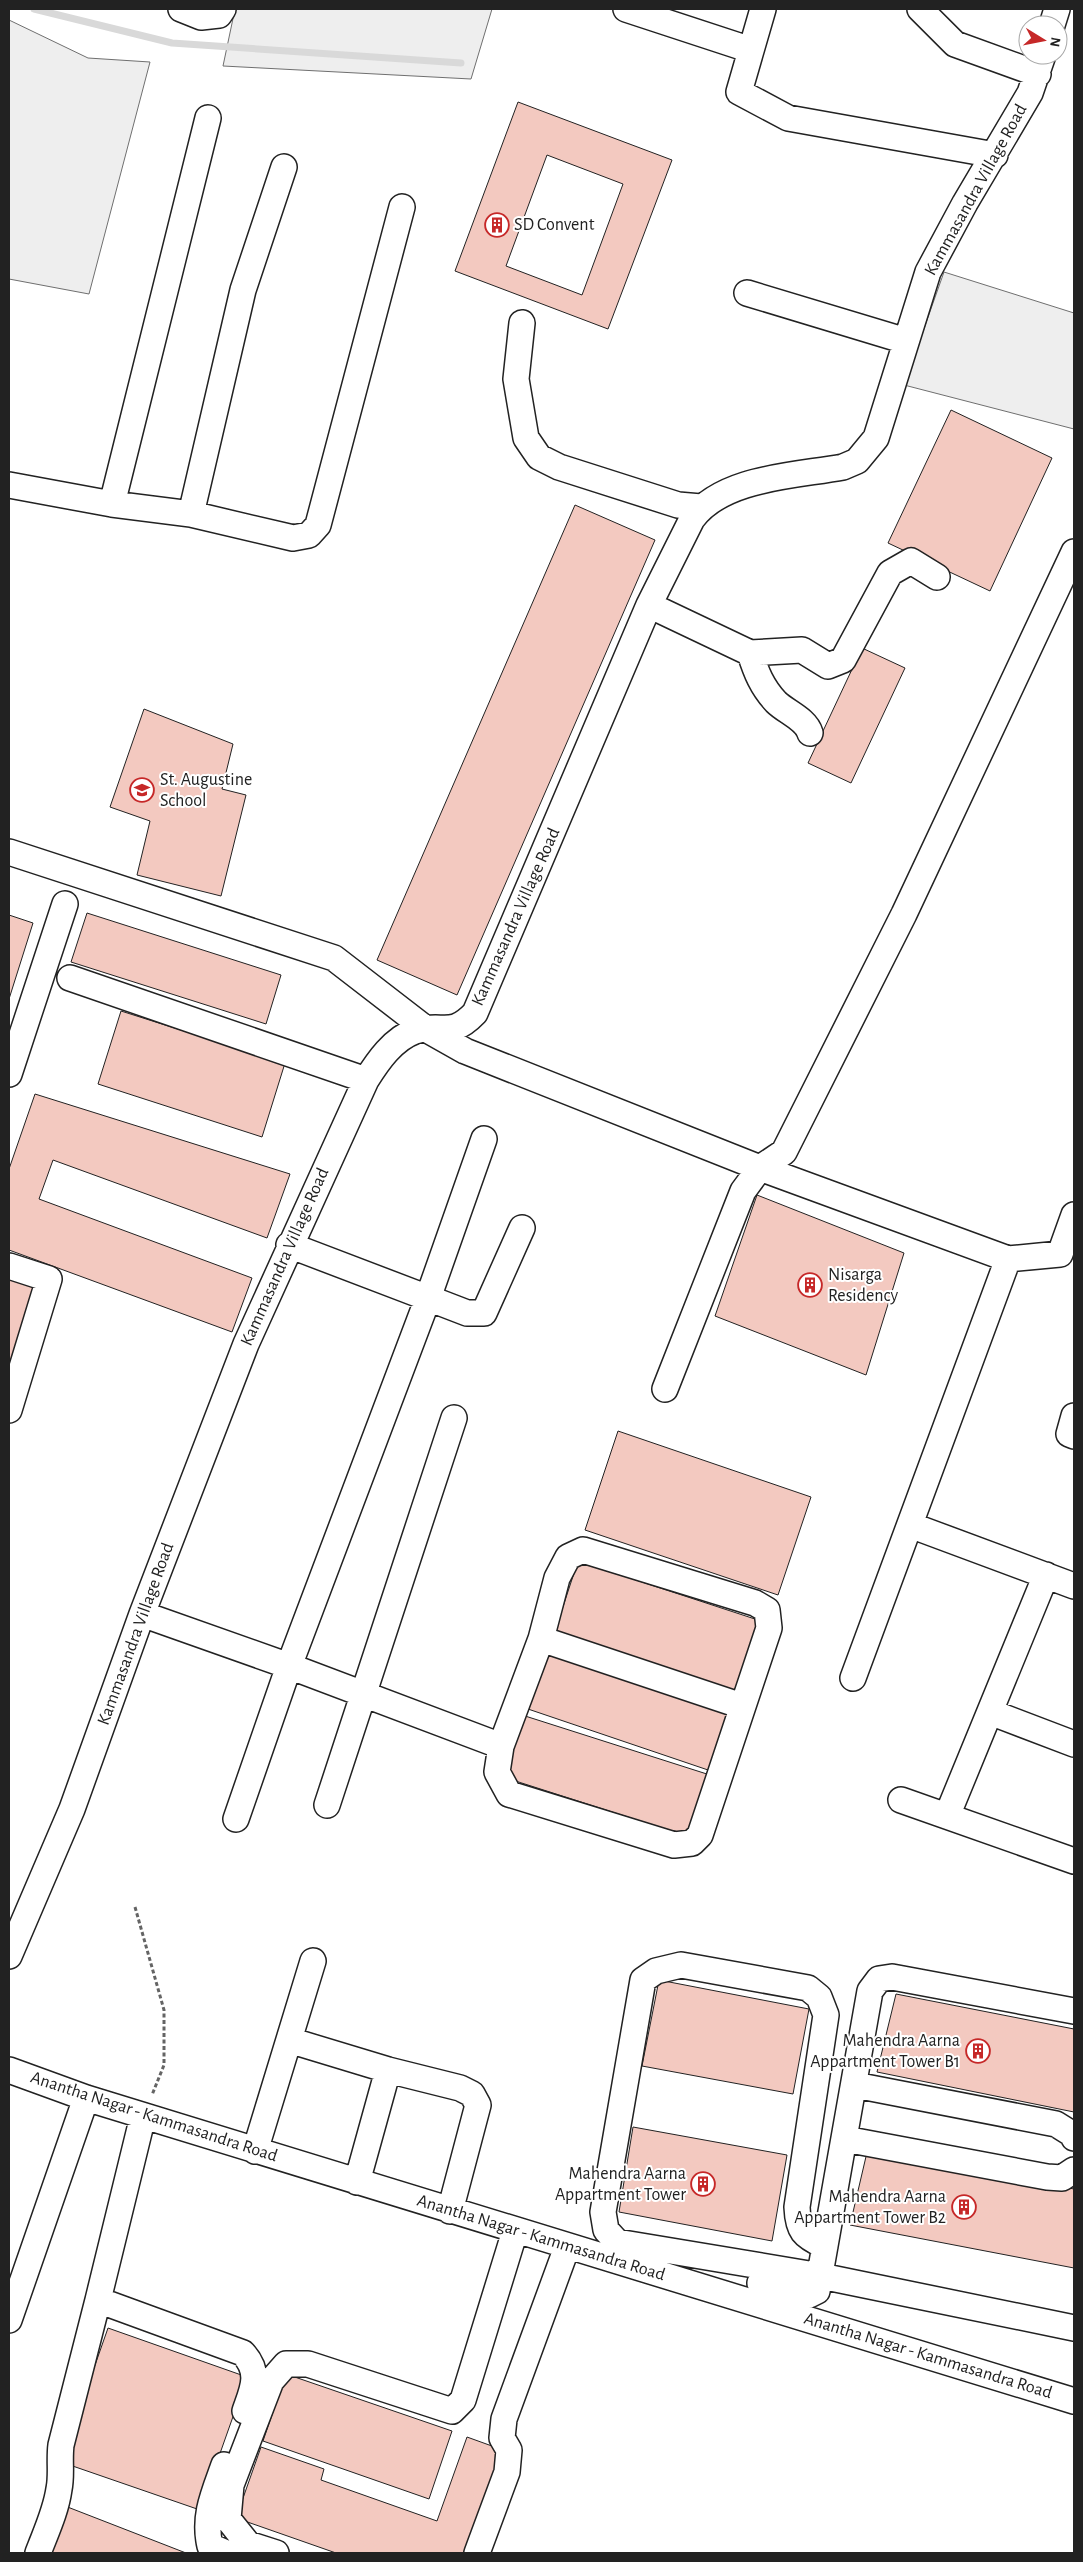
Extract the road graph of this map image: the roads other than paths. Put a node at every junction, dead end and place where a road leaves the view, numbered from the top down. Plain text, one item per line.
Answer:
1 (181, 9) edge
2 (224, 9) edge
3 (626, 9) edge
4 (763, 9) edge
5 (920, 9) edge
6 (751, 50) junction
7 (1018, 60) edge
8 (1040, 65) edge
9 (208, 118) dead end
10 (995, 155) junction
11 (284, 167) dead end
12 (402, 207) dead end
13 (746, 293) dead end
14 (522, 323) dead end
15 (906, 341) junction
16 (9, 485) edge
17 (112, 504) junction
18 (701, 507) junction
19 (191, 514) junction
20 (1074, 552) edge
21 (937, 577) dead end
22 (649, 605) junction
23 (750, 653) junction
24 (810, 733) dead end
25 (9, 852) edge
26 (65, 904) dead end
27 (70, 978) dead end
28 (426, 1029) junction
29 (9, 1074) edge
30 (366, 1080) junction
31 (484, 1139) dead end
32 (760, 1168) junction
33 (1074, 1215) edge
34 (522, 1228) dead end
35 (289, 1245) junction
36 (1008, 1259) junction
37 (9, 1266) edge
38 (428, 1298) junction
39 (666, 1390) dead end
40 (9, 1410) edge
41 (1074, 1416) edge
42 (454, 1418) dead end
43 (1074, 1436) edge
44 (910, 1525) junction
45 (1046, 1576) junction
46 (1074, 1586) edge
47 (142, 1614) junction
48 (541, 1639) junction
49 (289, 1666) junction
50 (853, 1678) dead end
51 (363, 1694) junction
52 (742, 1706) junction
53 (990, 1712) junction
54 (1074, 1744) edge
55 (501, 1746) junction
56 (902, 1800) dead end
57 (327, 1805) dead end
58 (947, 1816) junction
59 (236, 1819) dead end
60 (1074, 1861) edge
61 (9, 1956) edge
62 (312, 1961) dead end
63 (1074, 2011) edge
64 (289, 2040) junction
65 (9, 2070) edge
66 (388, 2070) junction
67 (854, 2085) junction
68 (86, 2098) junction
69 (143, 2116) junction
70 (1074, 2138) edge
71 (844, 2139) junction
72 (255, 2151) junction
73 (1074, 2170) edge
74 (357, 2182) junction
75 (450, 2211) junction
76 (515, 2231) junction
77 (825, 2246) junction
78 (568, 2247) junction
79 (821, 2276) junction
80 (736, 2298) junction
81 (98, 2300) junction
82 (9, 2320) edge
83 (1074, 2328) edge
84 (1074, 2401) edge
85 (215, 2551) edge
86 (38, 2553) edge
87 (276, 2553) edge
88 (477, 2553) edge

1 - 2 street
3 - 6 street
4 - 6 street
5 - 7 street
6 - 10 street
8 - 10 street, Kammasandra Village Road
9 - 17 street
10 - 15 street, Kammasandra Village Road
11 - 19 street
12 - 19 street
13 - 15 street
14 - 18 street
15 - 18 street, Kammasandra Village Road
16 - 17 street
17 - 19 street
18 - 22 street, Kammasandra Village Road
20 - 32 street
21 - 23 street
22 - 23 street
22 - 28 street, Kammasandra Village Road
23 - 24 street
25 - 28 street
26 - 29 street
27 - 30 street
28 - 30 street, Kammasandra Village Road
28 - 32 street
30 - 35 street, Kammasandra Village Road
31 - 38 street
32 - 36 street
32 - 39 street
33 - 36 street
34 - 38 street
35 - 38 street
35 - 47 street, Kammasandra Village Road
36 - 44 street
37 - 40 street
38 - 49 street
41 - 43 street
42 - 51 street
44 - 45 street
44 - 50 street
45 - 46 street
45 - 53 street
47 - 49 street
47 - 61 street, Kammasandra Village Road
48 - 52 street
48 - 52 street
48 - 55 street
49 - 51 street
49 - 59 street
51 - 55 street
51 - 57 street
52 - 55 street
53 - 54 street
53 - 58 street
56 - 58 street
58 - 60 street
62 - 64 street
63 - 67 street
64 - 66 street
64 - 72 street
65 - 68 street, Anantha Nagar - Kammasandra Road
66 - 74 street
66 - 75 street
67 - 70 street
67 - 71 street
68 - 69 street, Anantha Nagar - Kammasandra Road
68 - 82 street
69 - 72 street, Anantha Nagar - Kammasandra Road
69 - 81 street
71 - 73 street
71 - 77 street
72 - 74 street, Anantha Nagar - Kammasandra Road
74 - 75 street, Anantha Nagar - Kammasandra Road
75 - 76 street, Anantha Nagar - Kammasandra Road
76 - 78 street, Anantha Nagar - Kammasandra Road
76 - 87 street
77 - 79 street
77 - 79 street
78 - 80 street, Anantha Nagar - Kammasandra Road
78 - 88 street
79 - 80 street
79 - 83 street
80 - 84 street, Anantha Nagar - Kammasandra Road
81 - 85 street
81 - 86 street

